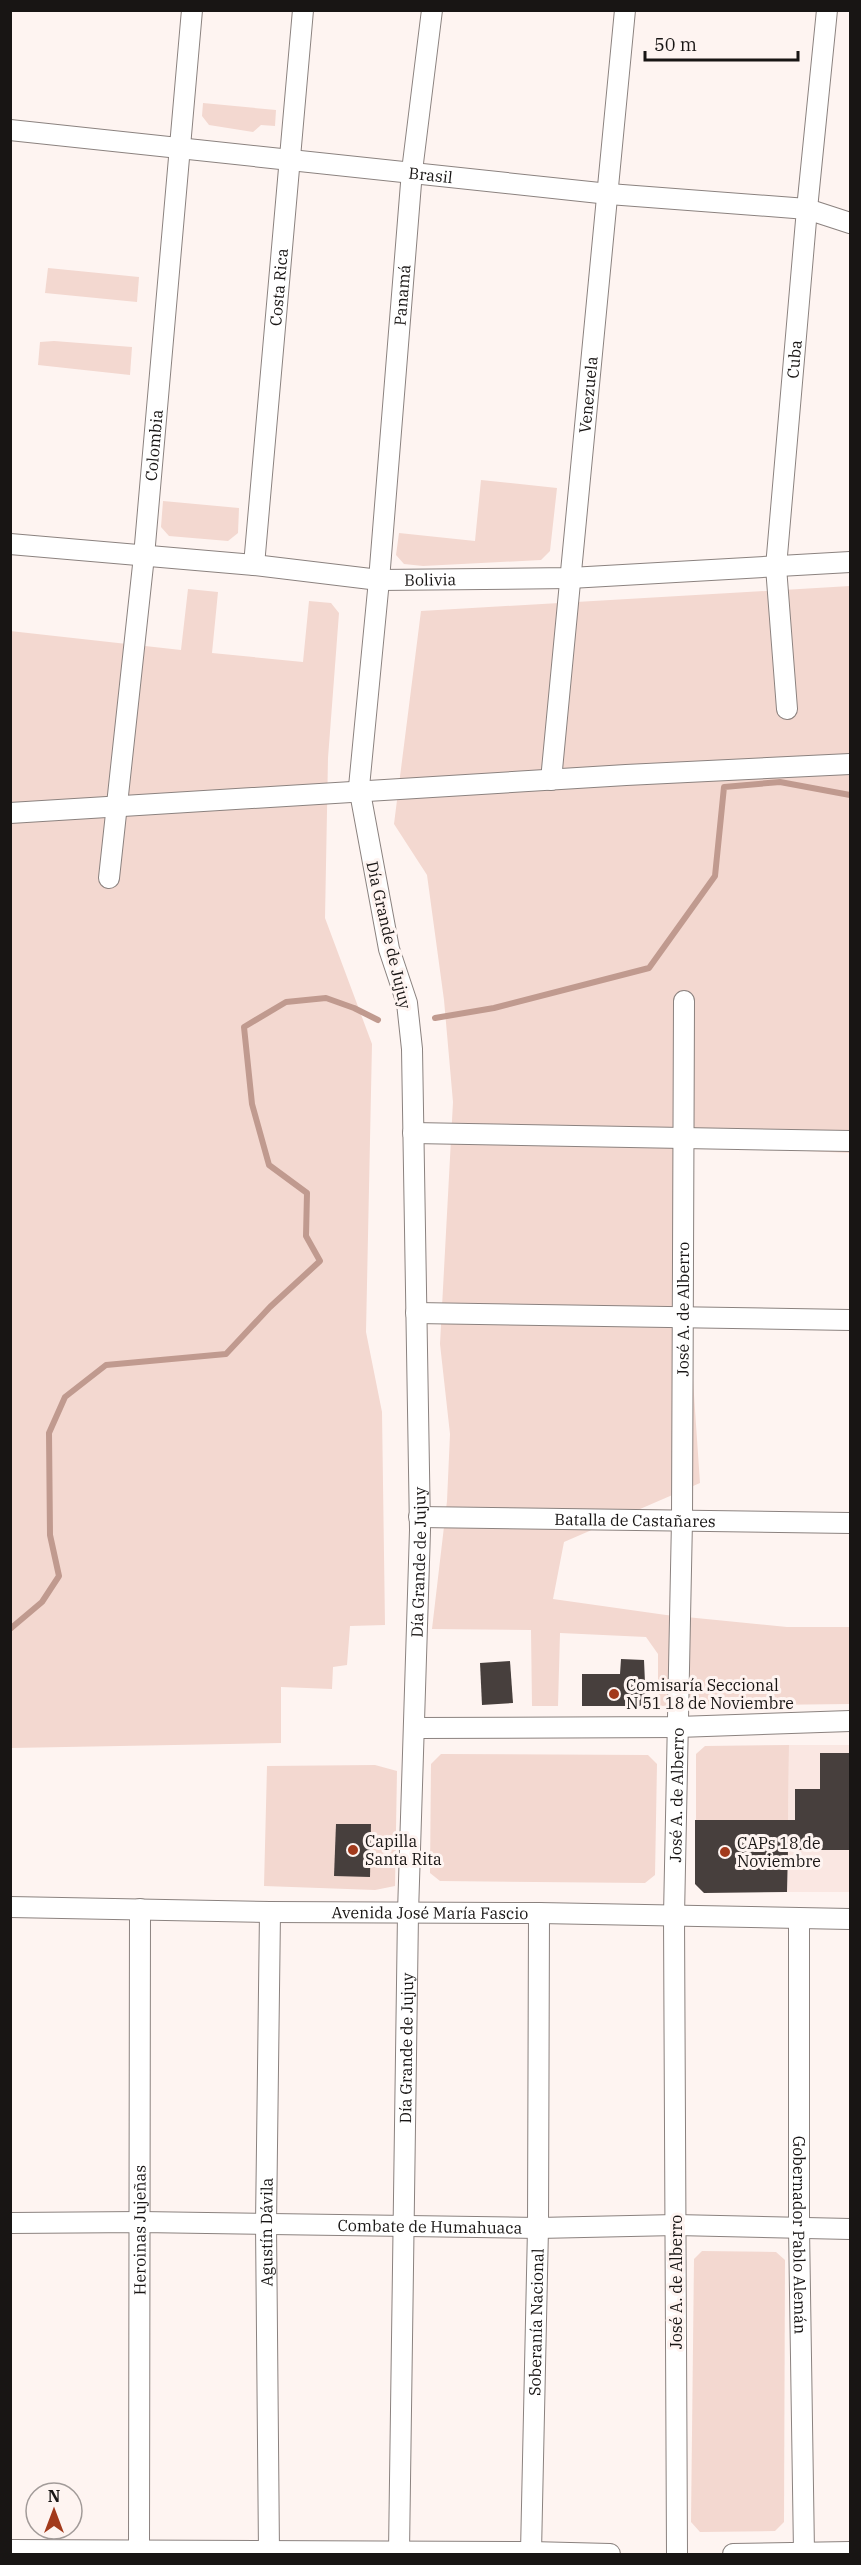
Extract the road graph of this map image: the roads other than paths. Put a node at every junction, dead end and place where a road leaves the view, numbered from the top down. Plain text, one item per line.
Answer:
1 (192, 10) edge
2 (303, 10) edge
3 (432, 10) edge
4 (625, 10) edge
5 (827, 10) edge
6 (10, 130) edge
7 (179, 147) junction
8 (290, 161) junction
9 (412, 171) junction
10 (609, 194) junction
11 (807, 209) junction
12 (850, 223) edge
13 (10, 544) edge
14 (144, 556) junction
15 (850, 562) edge
16 (254, 565) junction
17 (776, 567) junction
18 (570, 578) junction
19 (379, 580) junction
20 (787, 709) dead end
21 (850, 764) edge
22 (551, 780) junction
23 (360, 792) junction
24 (117, 807) junction
25 (10, 813) edge
26 (109, 878) dead end
27 (684, 1001) dead end
28 (413, 1133) junction
29 (684, 1138) junction
30 (850, 1141) edge
31 (416, 1313) junction
32 (682, 1318) junction
33 (850, 1320) edge
34 (419, 1516) junction
35 (682, 1520) junction
36 (850, 1523) edge
37 (850, 1721) edge
38 (678, 1727) junction
39 (415, 1728) junction
40 (10, 1907) edge
41 (140, 1910) junction
42 (270, 1912) junction
43 (408, 1912) junction
44 (539, 1912) junction
45 (674, 1916) junction
46 (800, 1919) junction
47 (850, 1919) edge
48 (141, 2222) junction
49 (10, 2223) edge
50 (266, 2224) junction
51 (676, 2225) junction
52 (404, 2226) junction
53 (538, 2228) junction
54 (799, 2228) junction
55 (850, 2229) edge
56 (10, 2550) edge
57 (139, 2551) junction
58 (268, 2552) junction
59 (399, 2552) junction
60 (531, 2552) junction
61 (804, 2552) junction
62 (850, 2552) edge
63 (610, 2554) edge
64 (678, 2554) edge
65 (733, 2554) edge

1 - 7 street, Colombia
2 - 8 street, Costa Rica
3 - 9 street, Panamá
4 - 10 street, Venezuela
5 - 11 street, Cuba
6 - 7 street, Brasil
7 - 8 street, Brasil
7 - 14 street, Colombia
8 - 9 street, Brasil
8 - 16 street, Costa Rica
9 - 10 street, Brasil
9 - 19 street, Panamá
10 - 11 street, Brasil
10 - 18 street, Venezuela
11 - 12 street, Brasil
11 - 17 street, Cuba
13 - 14 street, Bolivia
14 - 16 street, Bolivia
14 - 24 street, Colombia
15 - 17 street, Bolivia
16 - 19 street, Bolivia
17 - 18 street, Bolivia
17 - 20 street, Cuba
18 - 19 street, Bolivia
18 - 22 street, Venezuela
19 - 23 street, Día Grande de Jujuy
21 - 22 street
22 - 23 street
23 - 24 street
23 - 28 street, Día Grande de Jujuy
24 - 25 street
24 - 26 street, Colombia
27 - 29 street, José A. de Alberro
28 - 29 street
28 - 31 street, Día Grande de Jujuy
29 - 30 street
29 - 32 street, José A. de Alberro
31 - 32 street
31 - 34 street, Día Grande de Jujuy
32 - 33 street
32 - 35 street, José A. de Alberro
34 - 35 street, Batalla de Castañares
34 - 39 street, Día Grande de Jujuy
35 - 36 street, Batalla de Castañares
35 - 38 street, José A. de Alberro
37 - 38 street
38 - 39 street
38 - 45 street, José A. de Alberro
39 - 43 street, Día Grande de Jujuy
40 - 41 street, Avenida José María Fascio
41 - 42 street, Avenida José María Fascio
41 - 48 street, Heroinas Jujeñas
42 - 43 street, Avenida José María Fascio
42 - 50 street, Agustín Dávila
43 - 44 street, Avenida José María Fascio
43 - 52 street, Día Grande de Jujuy
44 - 45 street, Avenida José María Fascio
44 - 53 street, Soberanía Nacional
45 - 46 street, Avenida José María Fascio
45 - 51 street, José A. de Alberro
46 - 47 street, Avenida José María Fascio
46 - 54 street, Gobernador Pablo Alemán
48 - 49 street, Combate de Humahuaca
48 - 50 street, Combate de Humahuaca
48 - 57 street, Heroinas Jujeñas
50 - 52 street, Combate de Humahuaca
50 - 58 street, Agustín Dávila
51 - 53 street, Combate de Humahuaca
51 - 54 street, Combate de Humahuaca
51 - 64 street, José A. de Alberro
52 - 53 street, Combate de Humahuaca
52 - 59 street, Día Grande de Jujuy
53 - 60 street, Soberanía Nacional
54 - 55 street, Combate de Humahuaca
54 - 61 street, Gobernador Pablo Alemán
56 - 57 street
57 - 58 street
58 - 59 street
59 - 60 street
60 - 63 street
61 - 62 street
61 - 65 street

